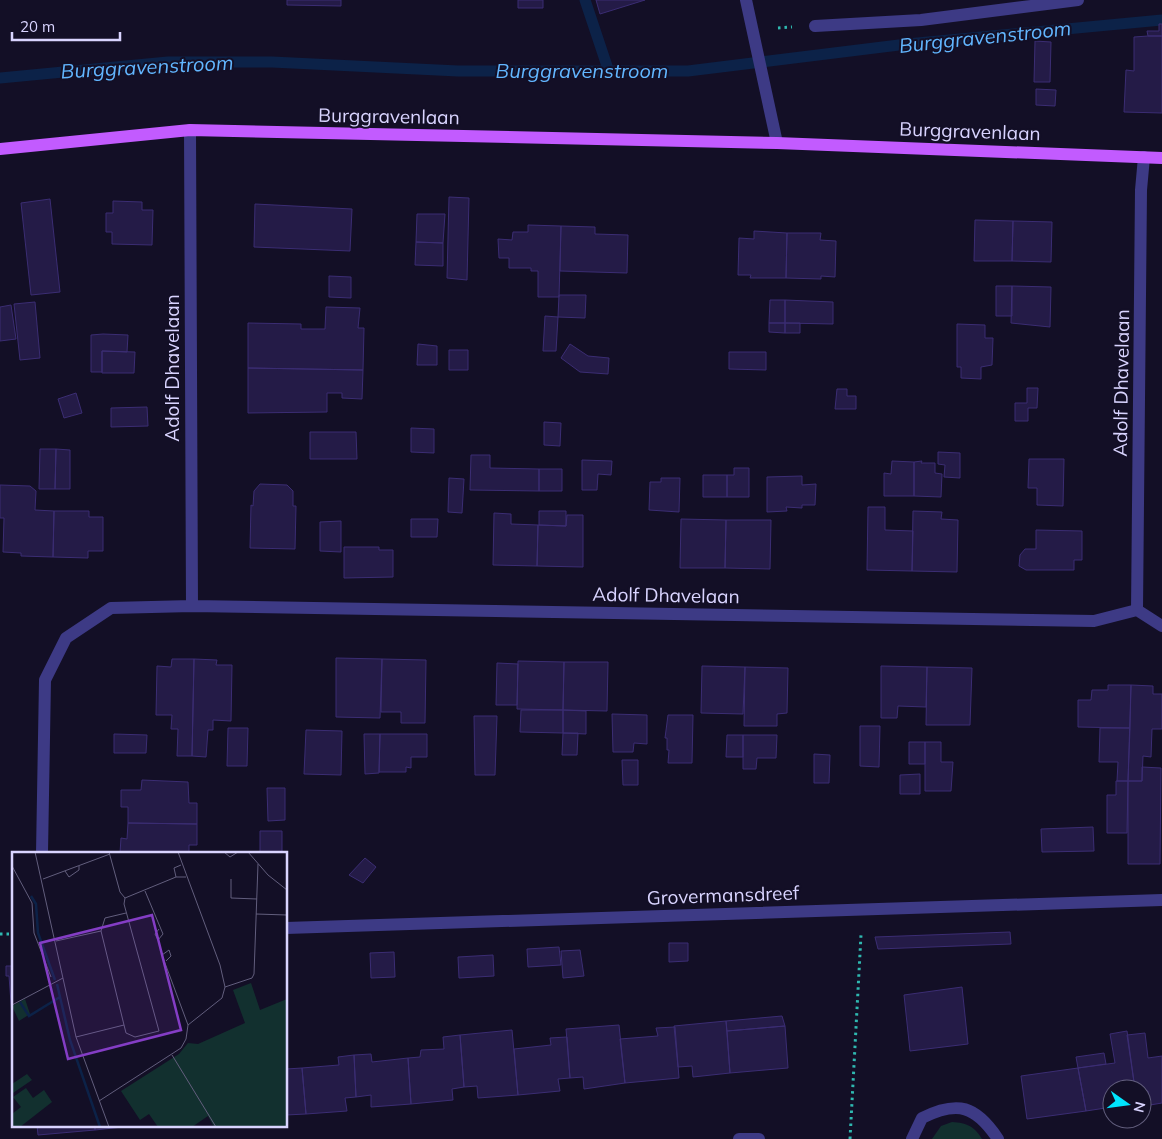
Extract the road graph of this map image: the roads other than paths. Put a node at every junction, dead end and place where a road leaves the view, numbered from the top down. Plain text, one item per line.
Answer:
1 (746, 0) edge
2 (1078, 0) edge
3 (815, 26) road end
4 (190, 130) junction
5 (777, 144) junction
6 (0, 149) edge
7 (1144, 156) junction
8 (1162, 158) edge
9 (192, 606) junction
10 (1137, 610) junction
11 (1162, 626) edge
12 (42, 852) edge
13 (1162, 900) edge
14 (288, 928) edge
15 (739, 1139) edge
16 (759, 1139) edge
17 (912, 1139) edge
18 (998, 1139) edge

1 - 5 street
2 - 3 street
4 - 5 main road, Burggravenlaan
4 - 6 main road, Burggravenlaan
4 - 9 street, Adolf Dhavelaan
5 - 7 main road, Burggravenlaan
7 - 8 main road, Burggravenlaan
7 - 10 street, Adolf Dhavelaan
9 - 10 street, Adolf Dhavelaan
9 - 12 street, Adolf Dhavelaan
10 - 11 street
13 - 14 street, Grovermansdreef
15 - 16 street
17 - 18 street

